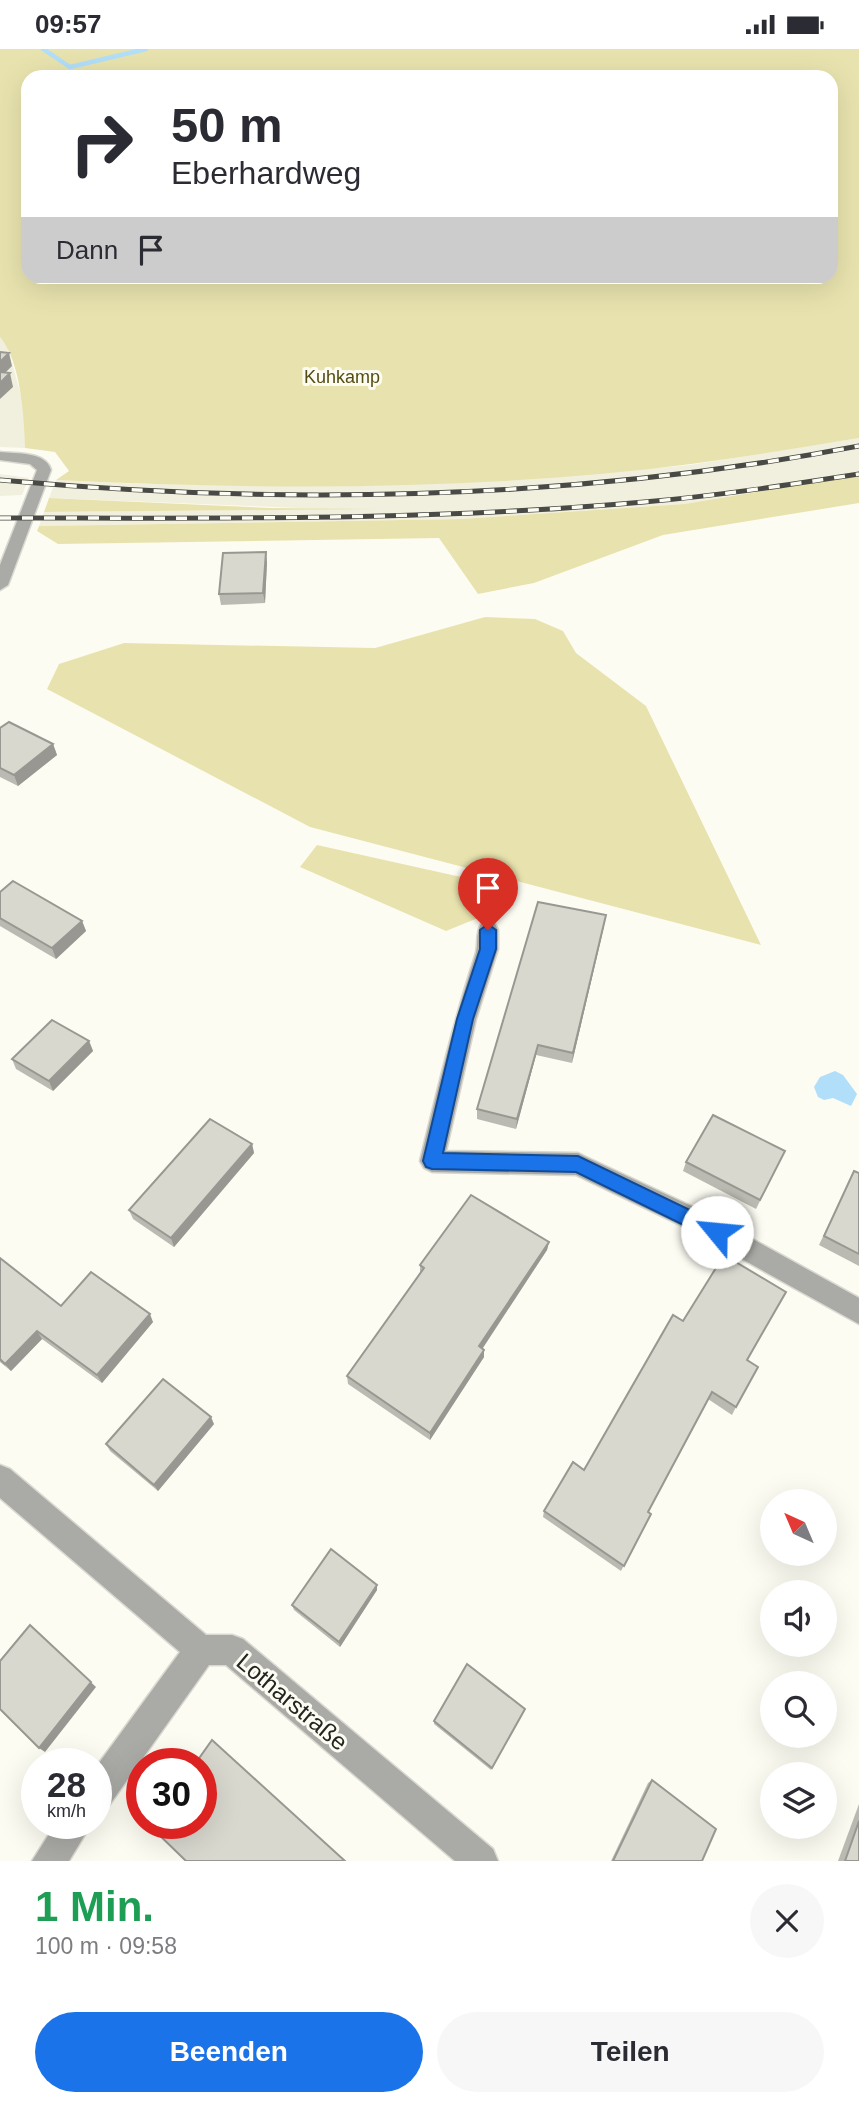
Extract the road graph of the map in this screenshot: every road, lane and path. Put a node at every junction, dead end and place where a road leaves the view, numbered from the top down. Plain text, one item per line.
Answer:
1 (0, 456) edge
2 (0, 585) edge
3 (488, 930) dead end
4 (859, 1312) edge
5 (0, 1479) edge
6 (201, 1650) junction
7 (112, 1773) edge
8 (65, 1839) edge
9 (49, 1861) edge
10 (481, 1861) edge

1 - 2 street
3 - 4 street
5 - 6 street
6 - 7 street
6 - 10 street, Lotharstraße
8 - 9 street

